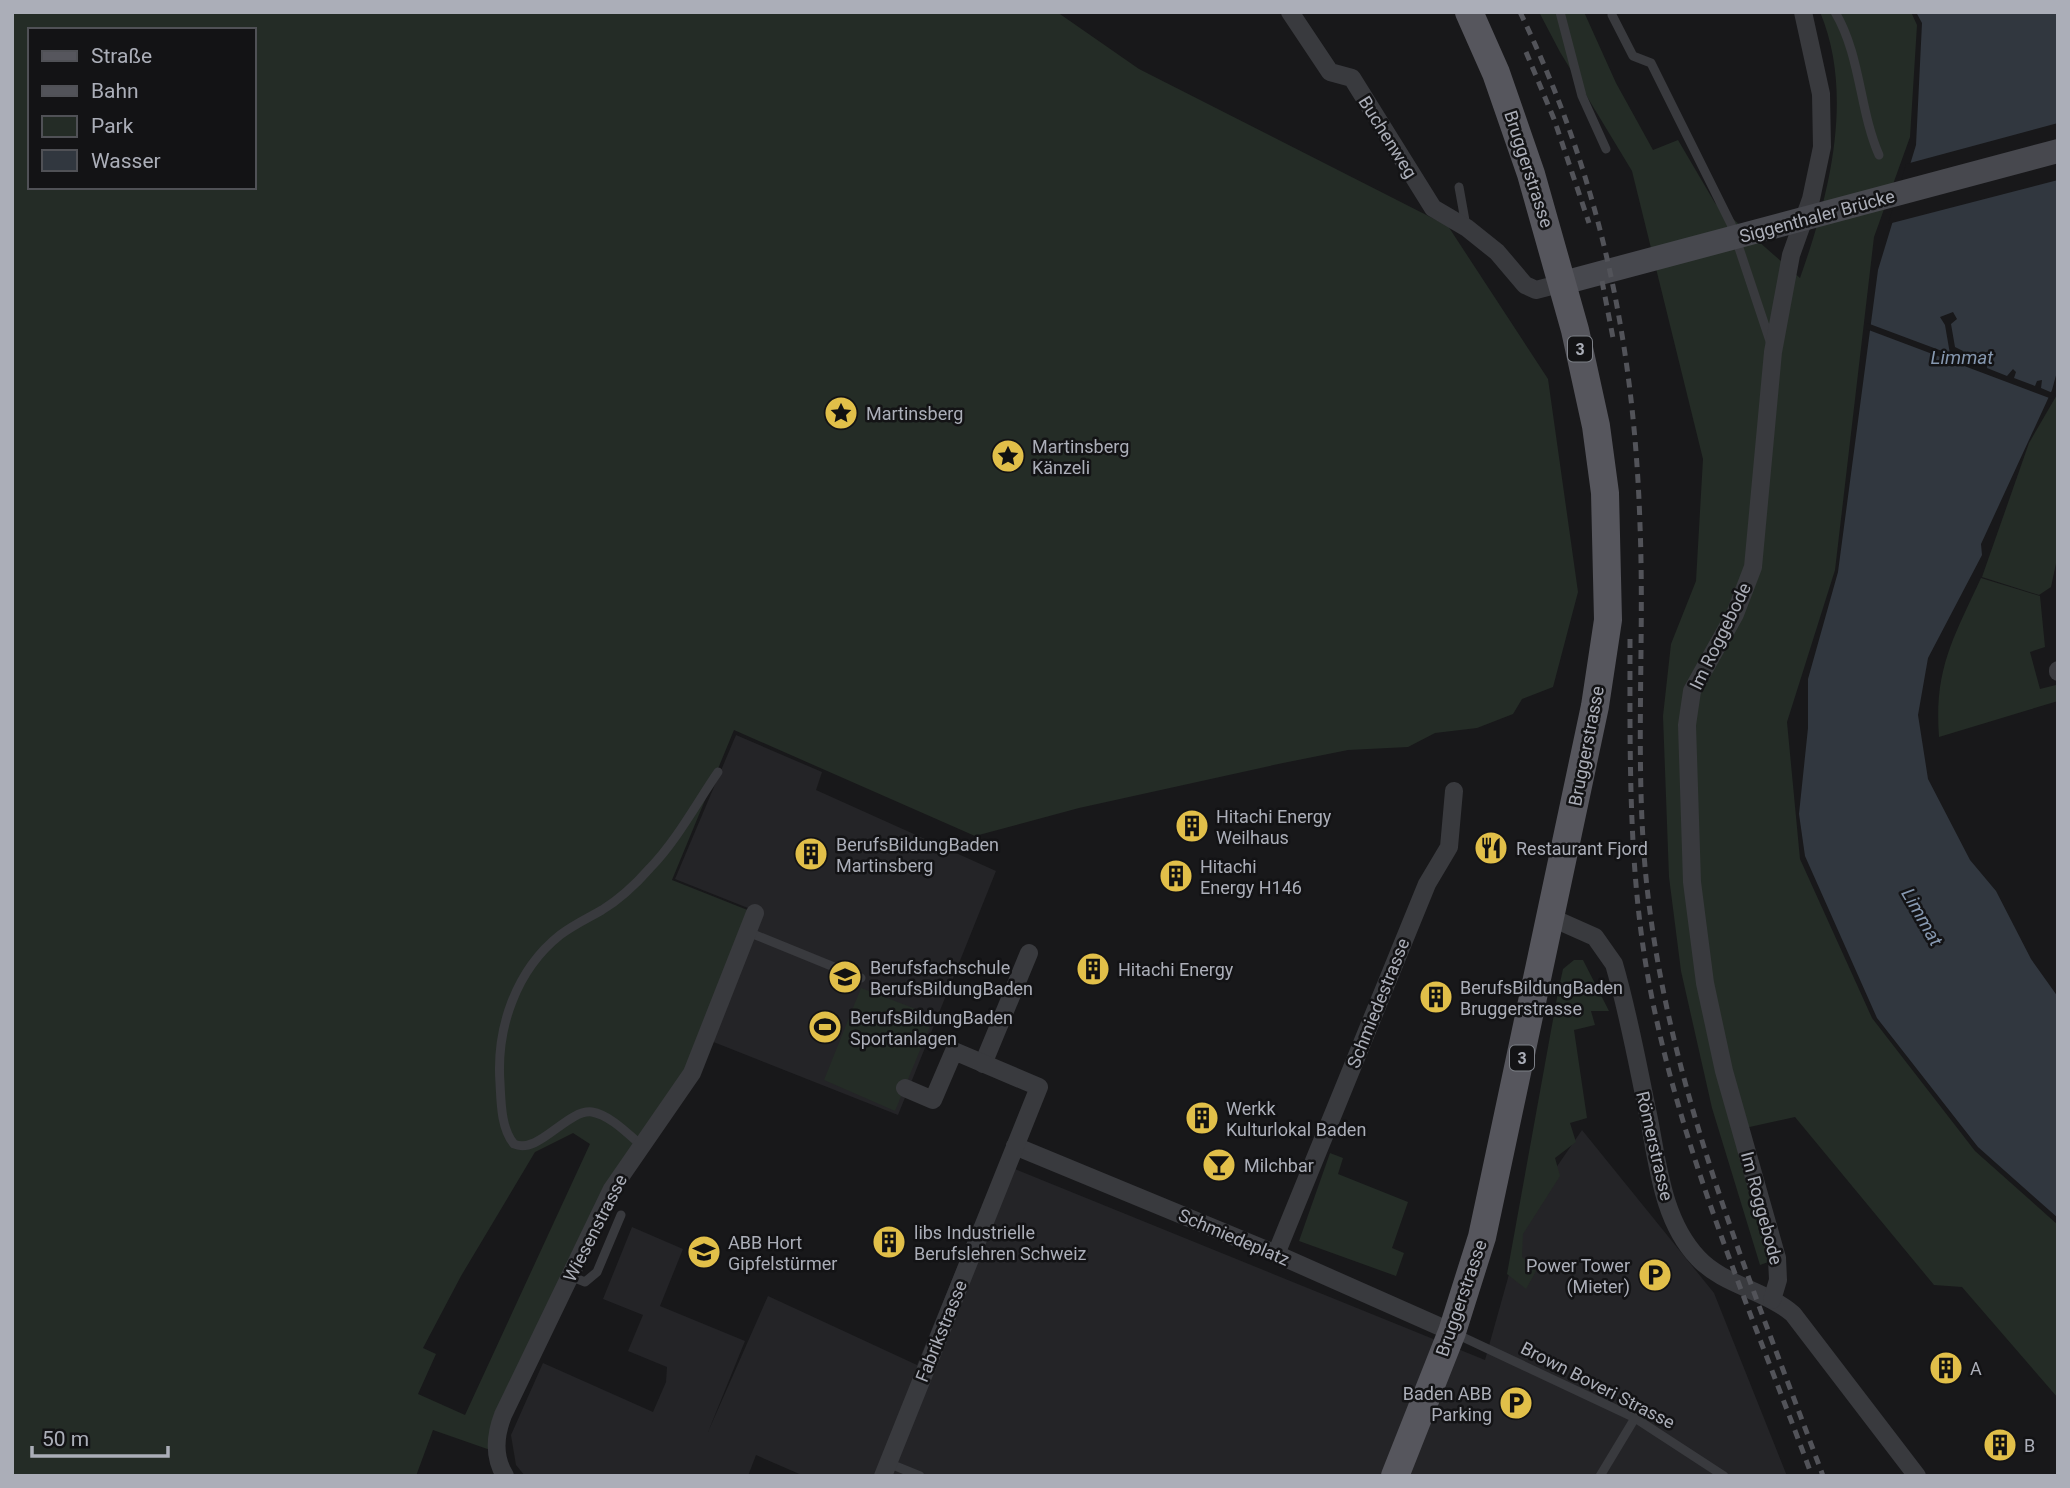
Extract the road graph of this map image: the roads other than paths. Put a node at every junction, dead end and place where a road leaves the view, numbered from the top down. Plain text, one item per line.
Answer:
1 (1290, 12) edge
2 (1469, 12) edge
3 (1560, 12) edge
4 (1803, 12) edge
5 (1835, 12) edge
6 (1612, 15) dead end
7 (1606, 149) dead end
8 (2058, 151) edge
9 (1879, 155) dead end
10 (1459, 187) dead end
11 (1467, 228) junction
12 (1569, 282) junction
13 (1773, 352) junction
14 (718, 772) dead end
15 (1454, 790) dead end
16 (755, 913) dead end
17 (1550, 917) junction
18 (748, 932) junction
19 (1029, 953) dead end
20 (861, 978) dead end
21 (983, 1064) junction
22 (905, 1088) dead end
23 (642, 1145) junction
24 (1015, 1146) junction
25 (621, 1215) dead end
26 (1276, 1254) junction
27 (570, 1276) junction
28 (1772, 1300) junction
29 (1452, 1332) junction
30 (1635, 1419) junction
31 (885, 1469) edge
32 (505, 1476) edge
33 (920, 1476) edge
34 (1395, 1476) edge
35 (1600, 1476) edge
36 (1724, 1476) edge
37 (1917, 1476) edge

1 - 11 street, Buchenweg
2 - 12 main road, Bruggerstrasse / 3
3 - 7 lane
4 - 13 street, Im Roggebode
5 - 9 lane
6 - 13 lane
8 - 12 main road, Siggenthaler Brücke
10 - 11 lane
11 - 12 street, Buchenweg
12 - 17 main road, Bruggerstrasse / 3
13 - 28 street, Im Roggebode
14 - 23 lane
15 - 26 street, Schmiedestrasse
16 - 18 street, Wiesenstrasse
17 - 28 street, Römerstrasse
17 - 29 main road, Bruggerstrasse / 3
18 - 20 lane
18 - 23 street, Wiesenstrasse
19 - 21 street
21 - 22 street, Fabrikstrasse
21 - 24 street, Fabrikstrasse
23 - 27 street, Wiesenstrasse
24 - 26 street, Schmiedeplatz
24 - 31 street, Fabrikstrasse
25 - 27 lane
26 - 29 street, Schmiedeplatz
27 - 32 street, Wiesenstrasse
28 - 37 street, Römerstrasse
29 - 30 lane, Brown Boveri Strasse
29 - 34 main road, Bruggerstrasse / 3
30 - 35 lane
30 - 36 lane, Brown Boveri Strasse
31 - 33 lane

